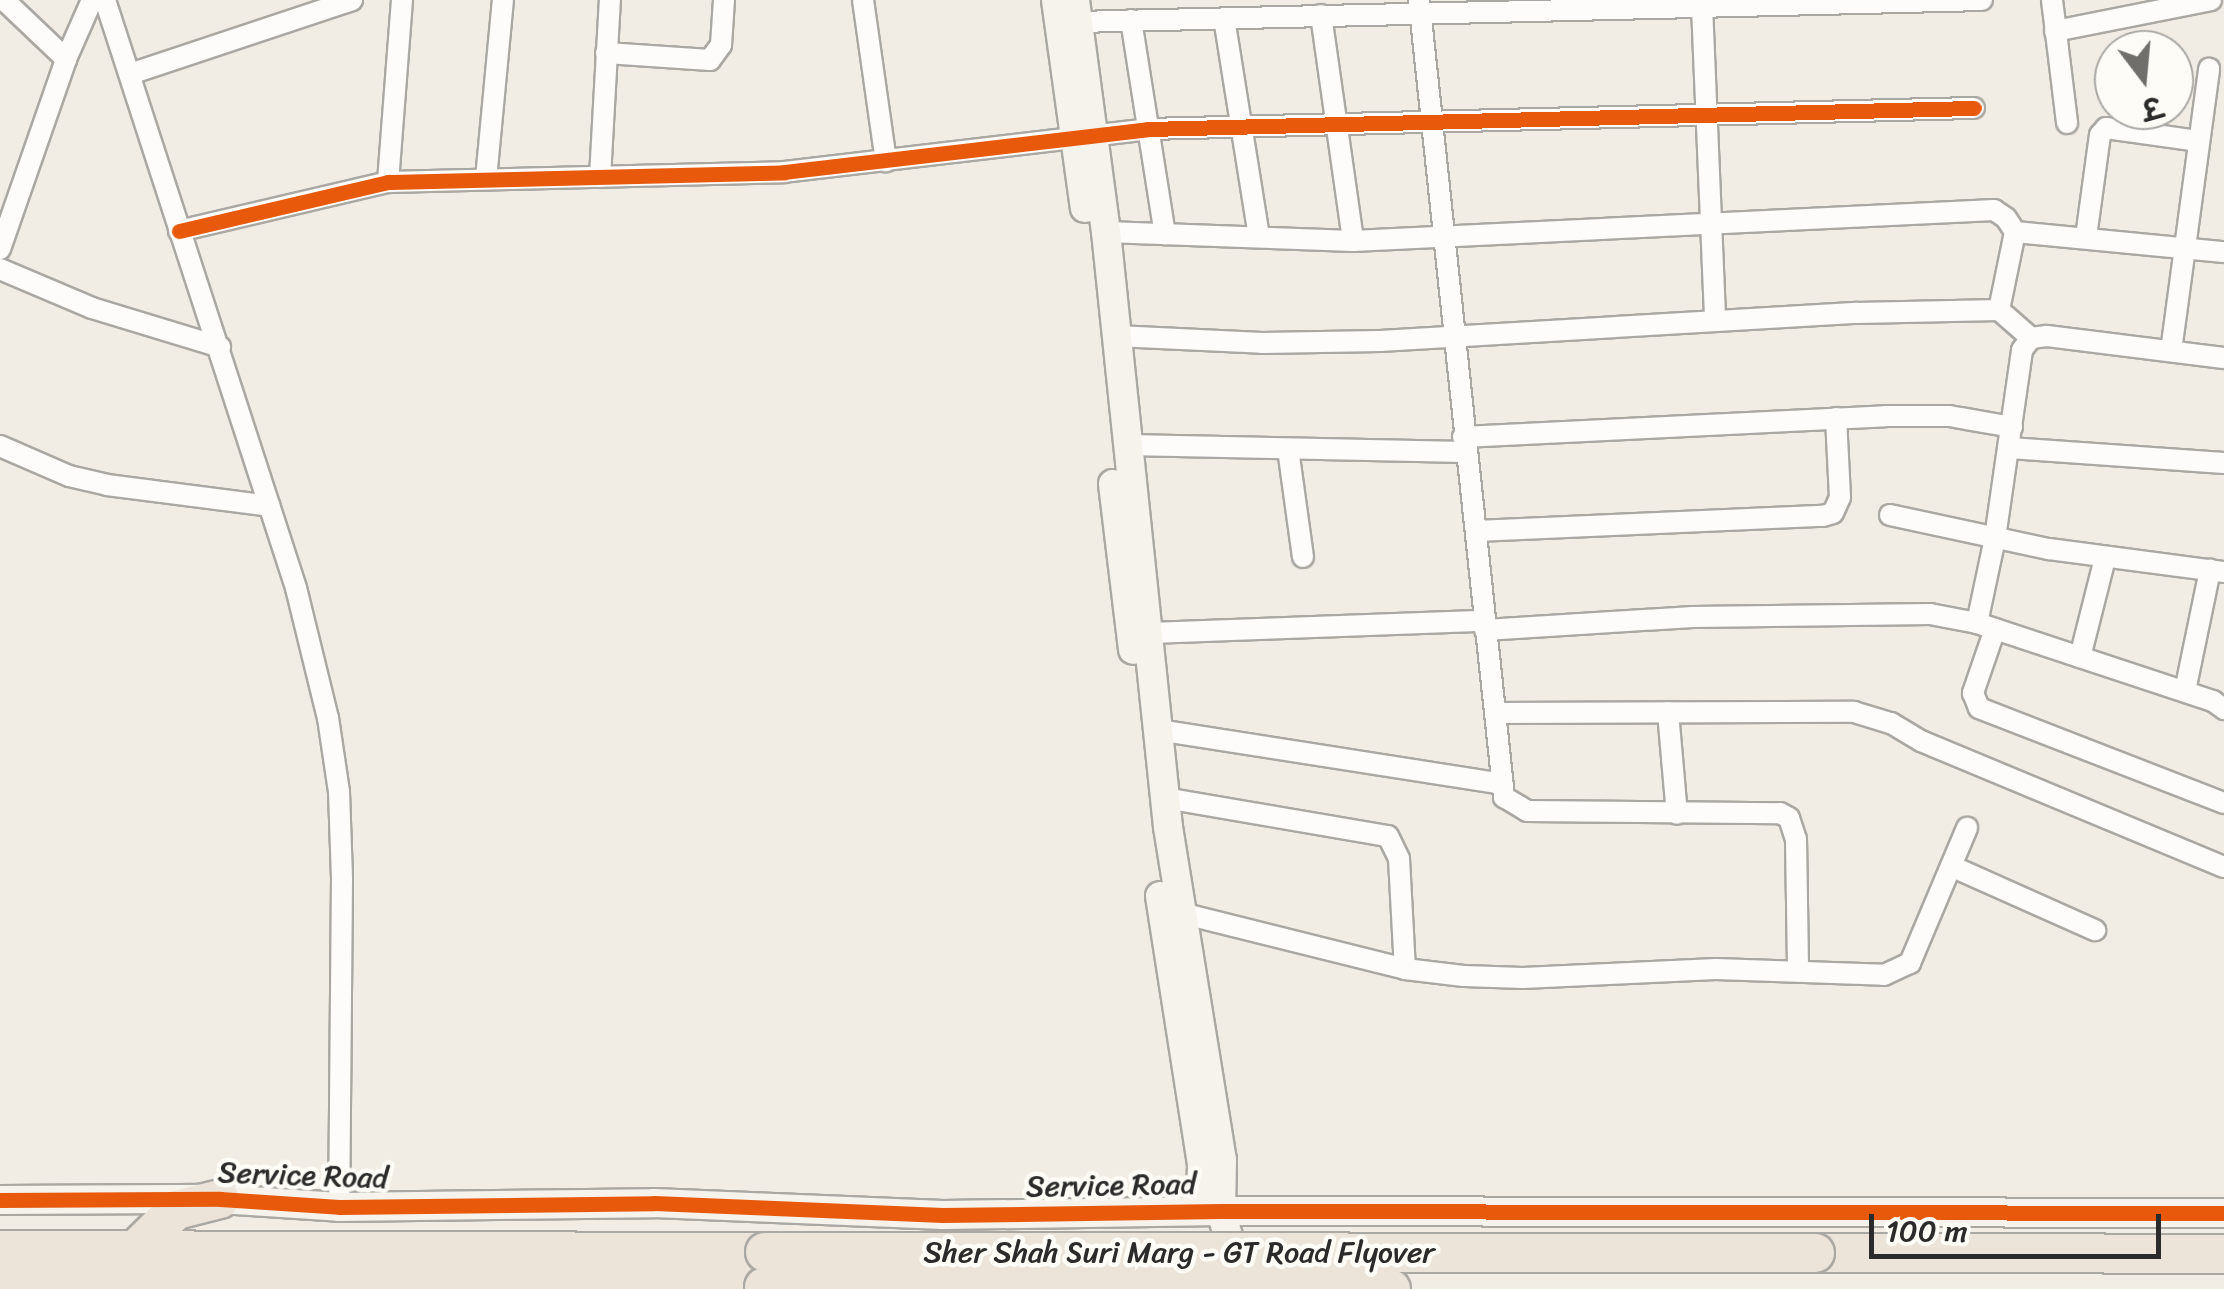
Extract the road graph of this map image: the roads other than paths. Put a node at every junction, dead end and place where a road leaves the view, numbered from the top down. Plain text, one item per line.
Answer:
1 (4, 0) edge
2 (92, 0) edge
3 (106, 0) edge
4 (352, 0) edge
5 (402, 0) edge
6 (503, 0) edge
7 (610, 0) edge
8 (724, 0) edge
9 (863, 0) edge
10 (1056, 0) edge
11 (1982, 0) edge
12 (2052, 0) edge
13 (2211, 0) edge
14 (1867, 2) edge
15 (1420, 6) edge
16 (1702, 6) junction
17 (1335, 10) edge
18 (1076, 11) edge
19 (1224, 18) junction
20 (1131, 20) junction
21 (2055, 31) junction
22 (606, 53) junction
23 (66, 59) junction
24 (2210, 69) dead end
25 (130, 74) junction
26 (1974, 108) dead end
27 (1706, 116) junction
28 (1336, 122) junction
29 (1430, 122) junction
30 (1241, 123) junction
31 (2066, 123) dead end
32 (1148, 129) junction
33 (1082, 135) junction
34 (2199, 141) junction
35 (886, 161) junction
36 (600, 176) junction
37 (486, 179) junction
38 (388, 182) junction
39 (7, 211) edge
40 (1710, 224) junction
41 (179, 231) junction
42 (1106, 232) junction
43 (2015, 232) junction
44 (1165, 234) junction
45 (1259, 236) junction
46 (1443, 237) junction
47 (2086, 237) junction
48 (1353, 242) junction
49 (2184, 248) junction
50 (0, 249) edge
51 (2224, 252) edge
52 (0, 269) edge
53 (1999, 310) junction
54 (1714, 320) junction
55 (1116, 336) junction
56 (2032, 338) junction
57 (1452, 339) junction
58 (220, 347) junction
59 (2171, 351) junction
60 (2224, 358) edge
61 (1836, 418) junction
62 (2012, 427) junction
63 (1465, 444) junction
64 (0, 446) edge
65 (1126, 446) junction
66 (2009, 448) junction
67 (1288, 449) junction
68 (2224, 463) edge
69 (270, 506) junction
70 (1890, 514) dead end
71 (1476, 531) junction
72 (1995, 538) junction
73 (1302, 556) dead end
74 (2105, 558) junction
75 (2217, 571) edge
76 (1484, 626) junction
77 (1986, 626) junction
78 (1150, 633) junction
79 (2080, 657) junction
80 (2184, 691) junction
81 (2224, 709) edge
82 (1668, 712) junction
83 (1496, 713) junction
84 (1158, 730) junction
85 (1500, 784) junction
86 (1165, 798) junction
87 (2224, 804) edge
88 (1677, 814) junction
89 (1967, 828) dead end
90 (1951, 866) junction
91 (2224, 868) edge
92 (1180, 913) junction
93 (2095, 930) dead end
94 (1406, 969) junction
95 (1798, 970) junction
96 (220, 1198) junction
97 (0, 1200) edge
98 (339, 1207) junction
99 (1211, 1211) junction
100 (2224, 1213) edge
101 (0, 1250) edge
102 (134, 1250) junction
103 (2224, 1254) edge
104 (765, 1269) edge
105 (0, 1282) edge
106 (1242, 1289) edge
107 (1391, 1289) edge

1 - 23 street
2 - 23 street
3 - 25 street
4 - 25 street
5 - 38 street
6 - 37 street
7 - 22 street
8 - 22 street
9 - 35 street
10 - 33 street
11 - 14 street
12 - 21 street
13 - 21 street
14 - 16 street
15 - 16 street
15 - 17 street
15 - 29 street
16 - 27 street
17 - 19 street
17 - 28 street
18 - 20 street
18 - 33 street
19 - 20 street
19 - 30 street
20 - 32 street
21 - 31 street
22 - 36 street
23 - 39 street
24 - 34 street
25 - 41 street
26 - 27 street
27 - 29 street
27 - 40 street
28 - 29 street
28 - 30 street
28 - 48 street
29 - 46 street
30 - 32 street
30 - 45 street
32 - 33 street
32 - 44 street
33 - 35 street
33 - 42 street
33 - 99 street
34 - 47 street
34 - 49 street
35 - 36 street
36 - 37 street
37 - 38 street
38 - 41 street
39 - 50 street
40 - 43 street
40 - 46 street
40 - 54 street
41 - 58 street
42 - 44 street
42 - 55 street
43 - 47 street
43 - 53 street
44 - 45 street
45 - 48 street
46 - 48 street
46 - 57 street
47 - 49 street
49 - 51 street
49 - 59 street
52 - 58 street
53 - 54 street
53 - 56 street
54 - 57 street
55 - 57 street
55 - 65 street
56 - 59 street
56 - 62 street
57 - 63 street
58 - 69 street
59 - 60 street
61 - 62 street
61 - 63 street
61 - 71 street
62 - 66 street
63 - 67 street
63 - 71 street
64 - 69 street
65 - 67 street
65 - 78 street
66 - 68 street
66 - 72 street
67 - 73 street
69 - 98 street
70 - 72 street
71 - 76 street
72 - 74 street
72 - 77 street
74 - 75 street
74 - 79 street
75 - 80 street
76 - 77 street
76 - 78 street
76 - 83 street
77 - 79 street
77 - 87 street
78 - 84 street
79 - 80 street
80 - 81 street
82 - 83 street
82 - 88 street
82 - 91 street
83 - 85 street
84 - 85 street
84 - 86 street
85 - 88 street
86 - 92 street
86 - 94 street
88 - 95 street
89 - 90 street
90 - 93 street
90 - 95 street
92 - 94 street
92 - 99 street
94 - 95 street
96 - 97 street, Service Road
96 - 98 street, Service Road
96 - 102 highway
98 - 99 street, Service Road
99 - 100 street, Service Road
99 - 106 street
101 - 102 highway, Sher Shah Suri Marg - GT Road Flyover
102 - 104 highway, Sher Shah Suri Marg - GT Road Flyover
103 - 104 highway, Sher Shah Suri Marg - GT Road Flyover, bridge
104 - 105 highway, Sher Shah Suri Marg - GT Road Flyover
104 - 107 highway, Sher Shah Suri Marg - GT Road Flyover, bridge

